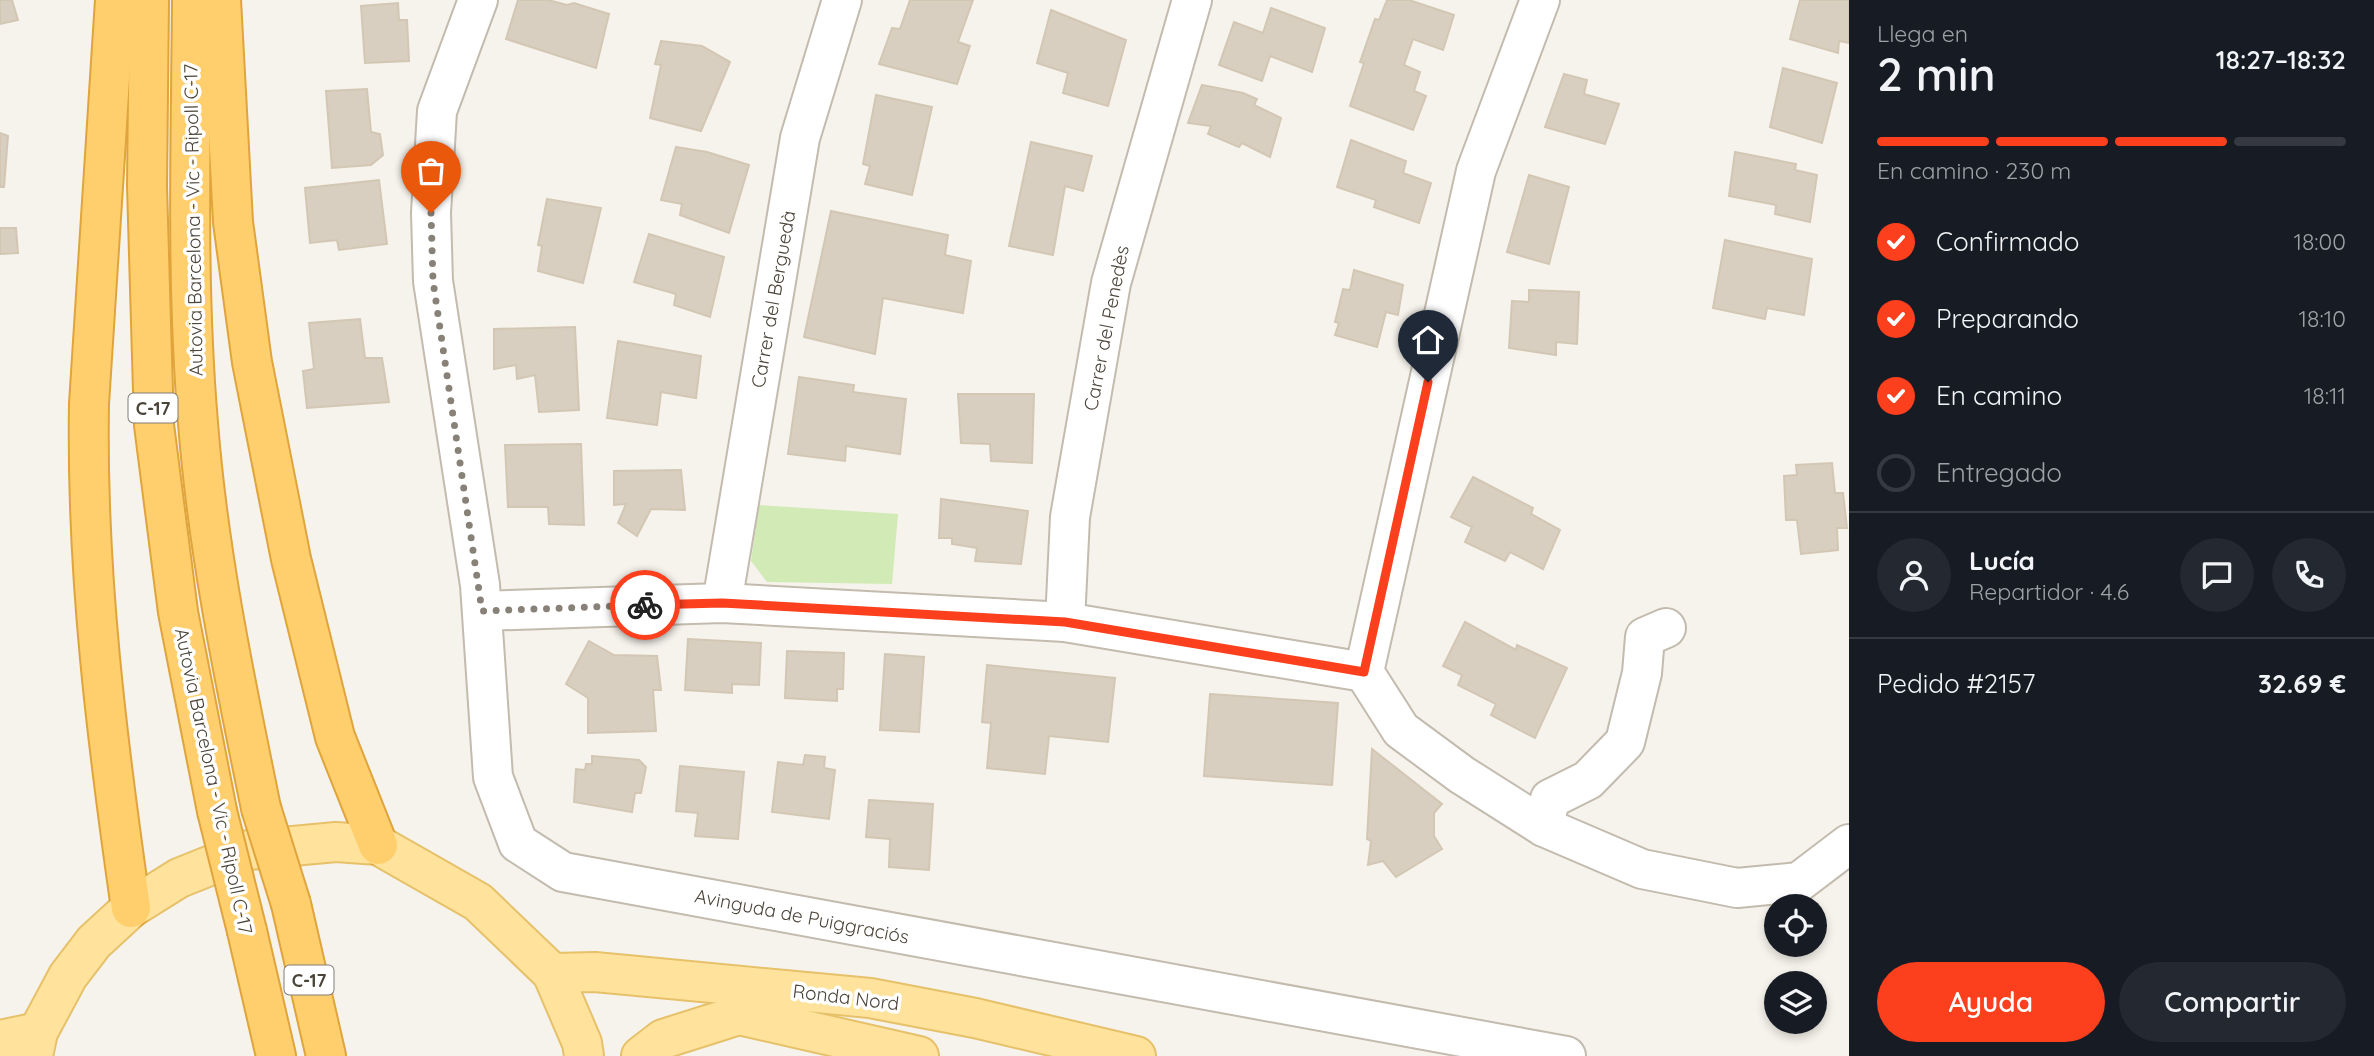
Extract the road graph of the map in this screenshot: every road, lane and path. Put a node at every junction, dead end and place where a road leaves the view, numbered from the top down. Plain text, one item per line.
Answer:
1 (115, 0) edge
2 (149, 0) edge
3 (192, 0) edge
4 (221, 0) edge
5 (478, 0) edge
6 (842, 0) edge
7 (1192, 0) edge
8 (1540, 0) edge
9 (722, 603) junction
10 (482, 611) junction
11 (1065, 622) junction
12 (1666, 628) dead end
13 (1364, 672) junction
14 (1544, 827) junction
15 (378, 845) junction
16 (1849, 845) edge
17 (131, 908) junction
18 (552, 973) junction
19 (0, 1040) edge
20 (35, 1044) edge
21 (276, 1056) edge
22 (326, 1056) edge
23 (584, 1056) edge
24 (640, 1056) edge
25 (919, 1056) edge
26 (1136, 1056) edge
27 (1566, 1056) edge

1 - 17 highway
2 - 21 highway, Autovia Barcelona - Vic - Ripoll C-17 / C-17, bridge
3 - 22 highway, Autovia Barcelona - Vic - Ripoll C-17 / C-17, bridge
4 - 15 highway
5 - 10 street
6 - 9 street, Carrer del Berguedà
7 - 11 street, Carrer del Penedès
8 - 13 street
9 - 10 street
9 - 11 street
10 - 27 street, Avinguda de Puiggraciós
11 - 13 street
12 - 14 street
13 - 14 street
14 - 16 street
15 - 17 main road
15 - 18 main road
17 - 20 main road
18 - 23 main road
18 - 26 main road, Ronda Nord
19 - 20 main road
24 - 25 main road, Ronda Nord

